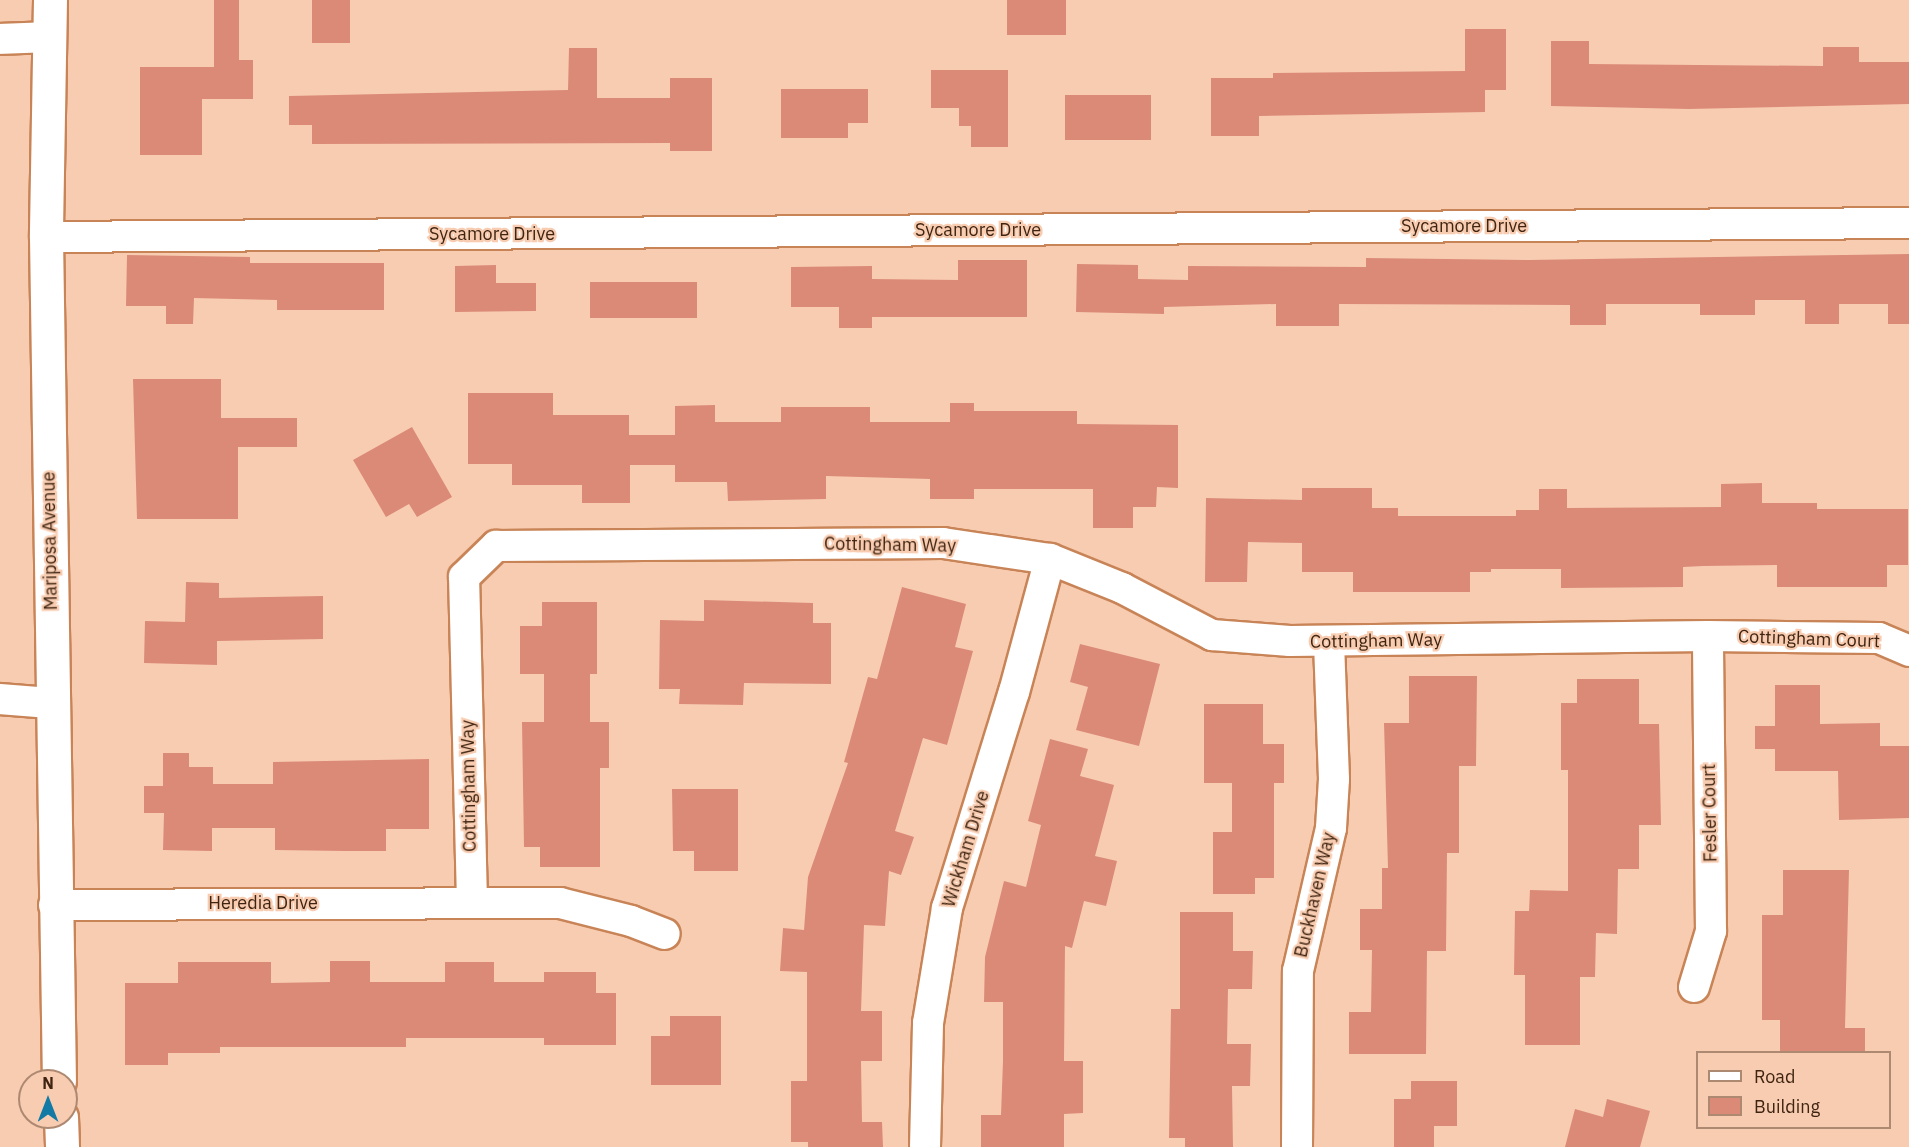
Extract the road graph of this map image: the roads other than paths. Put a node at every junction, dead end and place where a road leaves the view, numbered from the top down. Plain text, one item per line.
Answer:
1 (50, 0) edge
2 (49, 38) junction
3 (0, 39) edge
4 (1909, 223) edge
5 (46, 237) junction
6 (1050, 559) junction
7 (1708, 636) junction
8 (1329, 642) junction
9 (1909, 651) edge
10 (0, 699) edge
11 (51, 703) junction
12 (472, 902) junction
13 (54, 905) junction
14 (665, 934) dead end
15 (1694, 987) dead end
16 (60, 1069) edge
17 (61, 1129) edge
18 (62, 1147) edge
19 (926, 1147) edge
20 (1297, 1147) edge

1 - 2 street, Mariposa Avenue
2 - 3 street
2 - 5 street, Mariposa Avenue
4 - 5 street, Sycamore Drive
5 - 11 street, Mariposa Avenue
6 - 8 street, Cottingham Way
6 - 12 street, Cottingham Way
6 - 19 street, Wickham Drive
7 - 8 street, Cottingham Way
7 - 9 street, Cottingham Court
7 - 15 street, Fesler Court
8 - 20 street, Buckhaven Way
10 - 11 street
11 - 13 street, Mariposa Avenue
12 - 13 street, Heredia Drive
12 - 14 street, Heredia Drive
13 - 16 street, Mariposa Avenue
17 - 18 street

